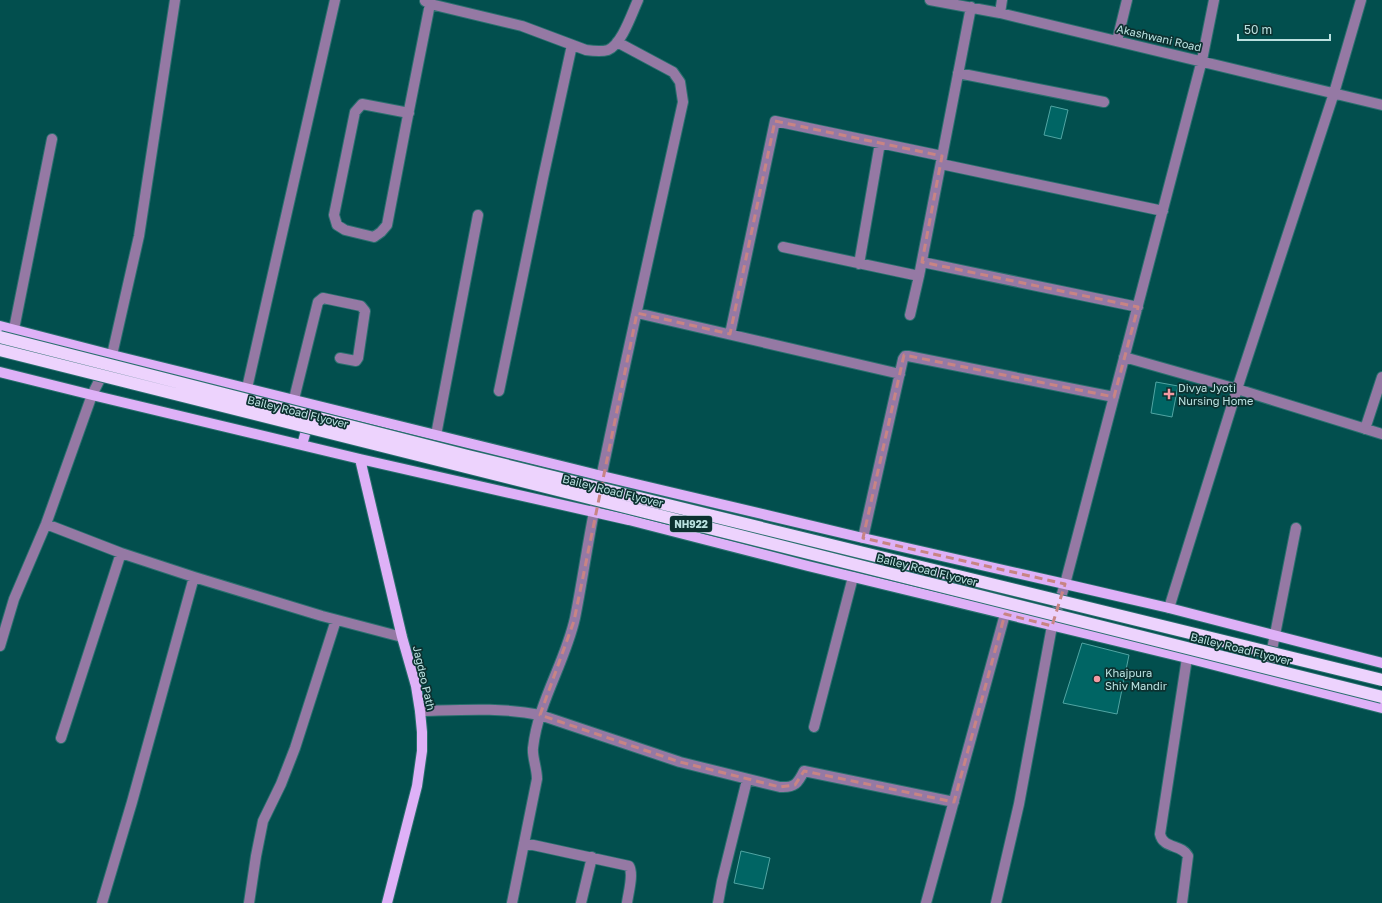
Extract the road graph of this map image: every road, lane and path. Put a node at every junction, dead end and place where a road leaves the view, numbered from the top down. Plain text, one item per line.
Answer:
1 (175, 0) edge
2 (335, 0) edge
3 (638, 0) edge
4 (930, 0) edge
5 (1002, 0) edge
6 (1127, 0) edge
7 (1214, 0) edge
8 (1361, 0) edge
9 (427, 2) edge
10 (971, 7) junction
11 (1000, 13) junction
12 (1117, 41) junction
13 (617, 42) junction
14 (572, 45) junction
15 (1202, 60) junction
16 (958, 73) junction
17 (1334, 93) junction
18 (1104, 102) dead end
19 (1382, 105) edge
20 (408, 113) junction
21 (52, 140) dead end
22 (880, 143) junction
23 (942, 160) junction
24 (1163, 211) junction
25 (478, 215) dead end
26 (783, 247) dead end
27 (922, 262) junction
28 (859, 264) junction
29 (919, 276) junction
30 (1138, 307) junction
31 (637, 313) junction
32 (910, 315) dead end
33 (0, 326) edge
34 (14, 329) junction
35 (730, 334) junction
36 (0, 337) edge
37 (0, 350) edge
38 (112, 355) junction
39 (1124, 357) junction
40 (340, 358) dead end
41 (0, 372) edge
42 (900, 374) junction
43 (1382, 377) edge
44 (248, 388) junction
45 (1237, 389) junction
46 (499, 392) dead end
47 (92, 395) junction
48 (1114, 397) junction
49 (294, 400) junction
50 (314, 404) junction
51 (398, 425) junction
52 (1365, 429) junction
53 (1382, 434) edge
54 (436, 435) junction
55 (302, 445) junction
56 (360, 459) junction
57 (389, 466) junction
58 (602, 476) junction
59 (594, 512) junction
60 (46, 524) junction
61 (1296, 528) dead end
62 (863, 538) junction
63 (121, 553) junction
64 (194, 577) junction
65 (853, 577) junction
66 (1066, 584) junction
67 (1169, 608) junction
68 (1006, 614) junction
69 (336, 620) junction
70 (1052, 626) junction
71 (1275, 635) junction
72 (402, 637) junction
73 (0, 646) edge
74 (1187, 658) junction
75 (1382, 662) edge
76 (1266, 678) junction
77 (1382, 680) edge
78 (1382, 697) edge
79 (1382, 708) edge
80 (420, 711) junction
81 (540, 715) junction
82 (814, 726) dead end
83 (61, 738) dead end
84 (747, 780) junction
85 (954, 802) junction
86 (524, 843) junction
87 (592, 857) junction
88 (102, 903) edge
89 (249, 903) edge
90 (387, 903) edge
91 (512, 903) edge
92 (582, 903) edge
93 (627, 903) edge
94 (718, 903) edge
95 (926, 903) edge
96 (996, 903) edge
97 (1182, 903) edge

1 - 38 street
2 - 44 street
3 - 13 street
4 - 10 street, Akashwani Road
5 - 11 street
6 - 12 street
7 - 15 street
8 - 17 street
9 - 14 street
9 - 20 street
10 - 11 street, Akashwani Road
10 - 16 street
11 - 12 street, Akashwani Road
12 - 15 street, Akashwani Road
13 - 14 street
13 - 31 street
14 - 46 street
15 - 17 street, Akashwani Road
15 - 24 street
16 - 18 street
16 - 23 street
17 - 19 street, Akashwani Road
17 - 45 street
20 - 20 street
21 - 34 street
22 - 23 street
22 - 28 street
22 - 35 street
23 - 24 street
23 - 27 street
24 - 30 street
25 - 54 street
26 - 28 street
27 - 29 street
27 - 30 street
28 - 29 street
29 - 32 street
30 - 39 street
31 - 35 street
31 - 58 street
33 - 34 main road
34 - 38 main road
35 - 42 street
36 - 77 highway, Bailey Road Flyover / NH922, bridge
37 - 78 highway, Bailey Road Flyover / NH922, bridge
38 - 44 main road
38 - 47 street
39 - 45 street
39 - 48 street
40 - 49 street
41 - 47 main road
42 - 48 street
42 - 62 street
43 - 52 street
44 - 49 main road
45 - 52 street
45 - 67 street
47 - 55 main road
47 - 60 street
48 - 66 street
49 - 50 main road
50 - 51 main road
50 - 55 main road
51 - 54 main road
51 - 57 main road
52 - 53 street
54 - 58 main road
55 - 56 main road
56 - 57 main road
56 - 72 main road, Jagdeo Path
57 - 59 main road
58 - 59 street
58 - 62 main road
59 - 65 main road
59 - 81 street
60 - 63 street
60 - 73 street
61 - 71 street
62 - 66 main road
63 - 64 street
63 - 83 street
64 - 69 street
64 - 88 street
65 - 68 main road
65 - 82 street
66 - 67 main road
66 - 70 street
67 - 71 main road
68 - 70 main road
68 - 85 street
69 - 72 street
69 - 89 street
70 - 74 main road
70 - 96 street
71 - 75 main road
71 - 76 street
72 - 80 main road, Jagdeo Path
74 - 76 main road
74 - 97 street
76 - 79 main road
80 - 81 street
80 - 90 main road, Jagdeo Path
81 - 84 street
81 - 86 street
84 - 85 street
84 - 94 street
85 - 95 street
86 - 87 street
86 - 91 street
87 - 92 street
87 - 93 street

